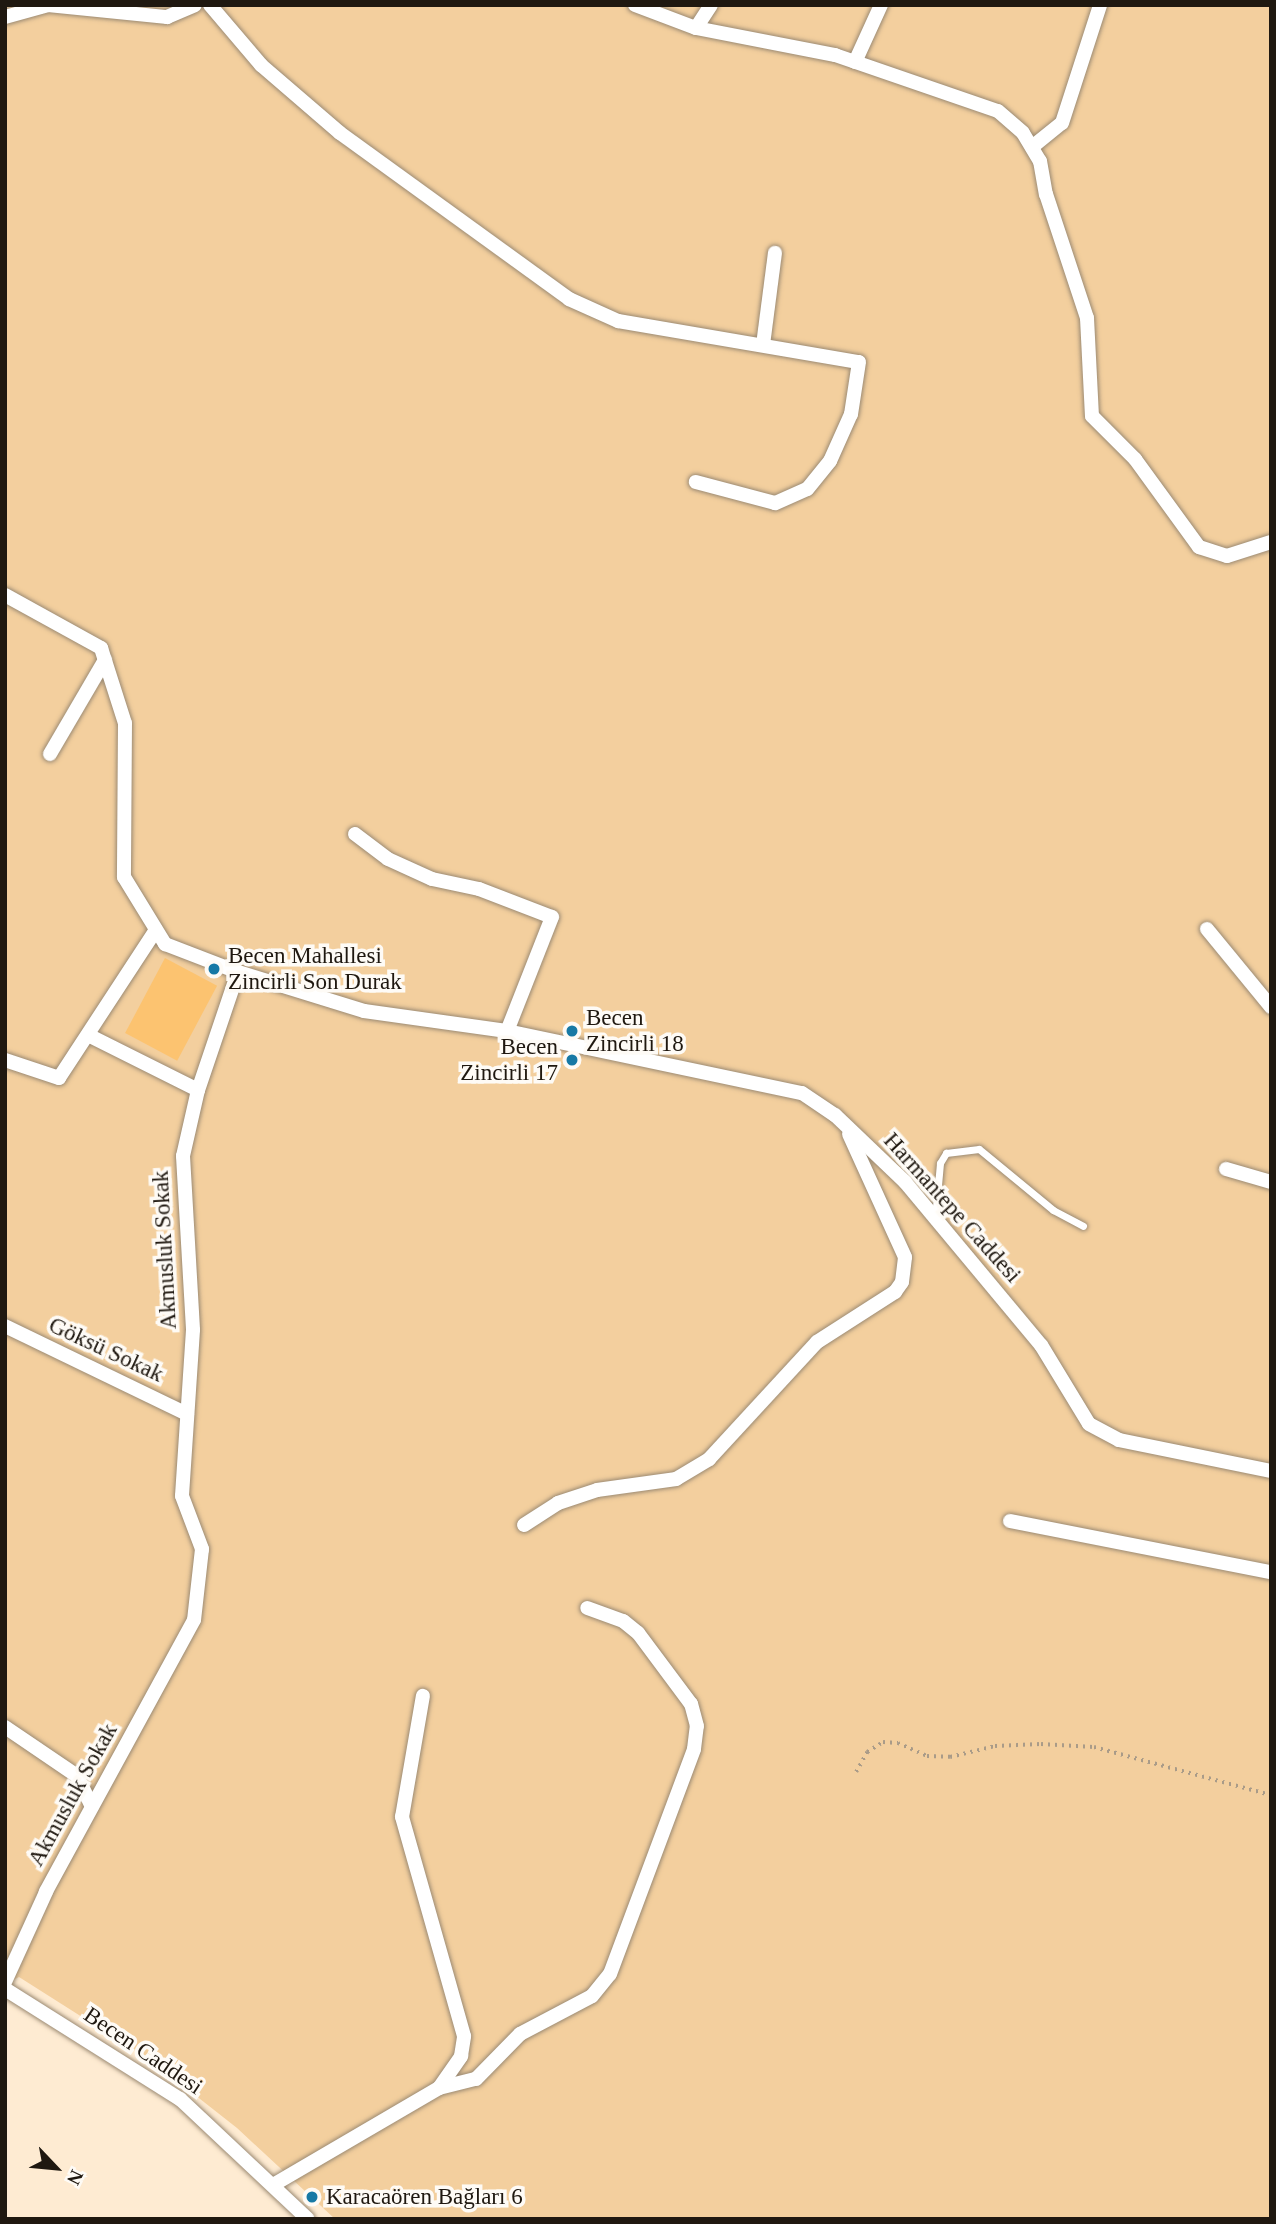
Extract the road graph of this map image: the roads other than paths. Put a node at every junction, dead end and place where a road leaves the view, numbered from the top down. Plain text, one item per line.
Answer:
1 (195, 5) edge
2 (211, 5) edge
3 (635, 5) edge
4 (710, 5) edge
5 (881, 5) edge
6 (1100, 5) edge
7 (5, 17) edge
8 (696, 28) junction
9 (855, 62) junction
10 (1032, 147) junction
11 (775, 253) dead end
12 (763, 345) junction
13 (696, 482) dead end
14 (1271, 542) edge
15 (5, 595) edge
16 (105, 660) junction
17 (50, 754) dead end
18 (355, 834) dead end
19 (1207, 929) dead end
20 (156, 930) junction
21 (238, 972) junction
22 (1271, 1007) edge
23 (507, 1031) junction
24 (88, 1035) junction
25 (5, 1060) edge
26 (198, 1090) junction
27 (846, 1125) junction
28 (1226, 1169) dead end
29 (1271, 1182) edge
30 (936, 1218) junction
31 (1083, 1226) dead end
32 (5, 1326) edge
33 (187, 1414) junction
34 (1271, 1471) edge
35 (1010, 1521) dead end
36 (524, 1525) dead end
37 (1271, 1572) edge
38 (587, 1608) dead end
39 (423, 1696) dead end
40 (5, 1727) edge
41 (92, 1807) junction
42 (5, 1982) edge
43 (5, 1989) edge
44 (439, 2088) junction
45 (273, 2185) junction
46 (308, 2219) edge

1 - 7 street
2 - 12 street
3 - 8 street
4 - 8 street
5 - 9 street
6 - 10 street
8 - 9 street
9 - 10 street
10 - 14 street
11 - 12 street
12 - 13 street
15 - 16 street
16 - 17 street
16 - 20 street
18 - 23 street
19 - 22 street
20 - 21 street
20 - 24 street
21 - 23 street, Harmantepe Caddesi
21 - 26 street, Akmusluk Sokak
23 - 27 street, Harmantepe Caddesi
24 - 25 street
24 - 26 street
26 - 33 street, Akmusluk Sokak
27 - 30 street, Harmantepe Caddesi
27 - 36 street
28 - 29 street
30 - 31 lane
30 - 34 street, Harmantepe Caddesi
32 - 33 street, Göksü Sokak
33 - 41 street, Akmusluk Sokak
35 - 37 street
38 - 44 street
39 - 44 street
40 - 41 street
41 - 42 street, Akmusluk Sokak
43 - 45 street, Becen Caddesi
44 - 45 street
45 - 46 street, Becen Caddesi

